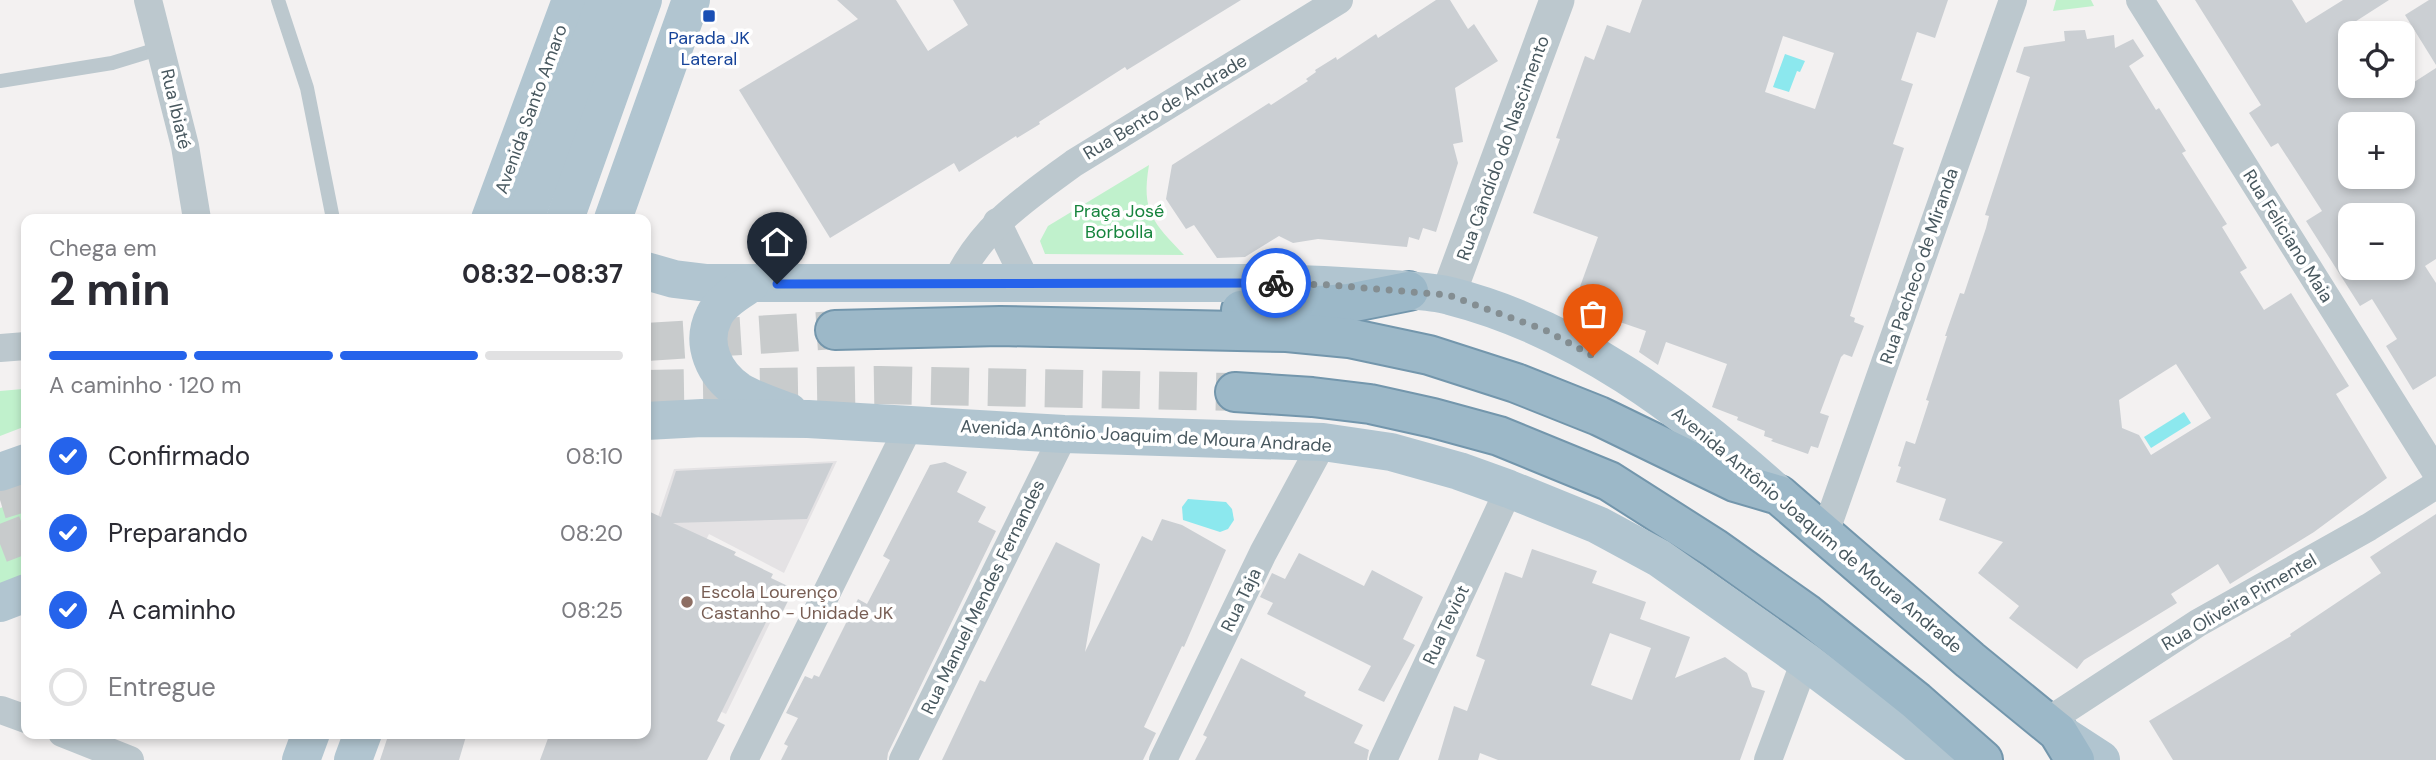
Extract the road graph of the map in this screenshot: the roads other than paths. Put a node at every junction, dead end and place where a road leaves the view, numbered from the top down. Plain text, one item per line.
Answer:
1 (148, 0) edge
2 (278, 0) edge
3 (571, 0) edge
4 (606, 0) edge
5 (643, 0) edge
6 (691, 0) edge
7 (1339, 0) edge
8 (1557, 0) edge
9 (2012, 0) edge
10 (2140, 0) edge
11 (161, 48) junction
12 (0, 81) edge
13 (196, 214) edge
14 (332, 214) edge
15 (492, 214) edge
16 (527, 214) edge
17 (567, 214) edge
18 (615, 214) edge
19 (997, 222) junction
20 (651, 272) edge
21 (1027, 283) junction
22 (750, 284) junction
23 (955, 284) junction
24 (1409, 291) junction
25 (1448, 295) junction
26 (1000, 326) junction
27 (835, 330) tunnel mouth
28 (21, 346) edge
29 (0, 348) edge
30 (1235, 392) tunnel mouth
31 (808, 419) junction
32 (651, 421) edge
33 (910, 424) junction
34 (1064, 434) junction
35 (1322, 442) junction
36 (21, 465) edge
37 (0, 472) edge
38 (2436, 472) edge
39 (2436, 485) edge
40 (1509, 489) junction
41 (1779, 495) junction
42 (1825, 533) junction
43 (21, 595) edge
44 (0, 603) edge
45 (1805, 662) junction
46 (2060, 738) edge
47 (77, 739) edge
48 (309, 739) edge
49 (361, 739) edge
50 (130, 760) edge
51 (301, 760) edge
52 (353, 760) edge
53 (744, 760) edge
54 (903, 760) edge
55 (1163, 760) edge
56 (1383, 760) edge
57 (1768, 760) edge
58 (1937, 760) edge
59 (1983, 760) edge
60 (2101, 760) edge

1 - 11 street, Rua Ibiaté
2 - 14 lane
3 - 15 main road, Avenida Santo Amaro
4 - 16 main road
5 - 17 main road
6 - 18 main road
7 - 19 street, Rua Bento de Andrade
8 - 25 street, Rua Cândido do Nascimento
9 - 42 street, Rua Pacheco de Miranda
10 - 38 street, Rua Feliciano Maia
11 - 12 lane
11 - 13 street, Rua Ibiaté
19 - 21 street
19 - 23 street, Rua Bento de Andrade
20 - 22 main road, Avenida Antônio Joaquim de Moura Andrade
21 - 23 main road, Avenida Antônio Joaquim de Moura Andrade
21 - 24 main road, Avenida Antônio Joaquim de Moura Andrade
22 - 23 main road, Avenida Antônio Joaquim de Moura Andrade
22 - 31 main road
24 - 25 main road, Avenida Antônio Joaquim de Moura Andrade
24 - 26 highway
25 - 41 main road, Avenida Antônio Joaquim de Moura Andrade
26 - 27 highway
26 - 41 highway
28 - 29 street
30 - 59 highway
31 - 32 main road, Avenida Antônio Joaquim de Moura Andrade
31 - 33 main road, Avenida Antônio Joaquim de Moura Andrade
33 - 34 main road, Avenida Antônio Joaquim de Moura Andrade
33 - 53 street
34 - 35 main road, Avenida Antônio Joaquim de Moura Andrade
34 - 54 street, Rua Manuel Mendes Fernandes
35 - 40 main road, Avenida Antônio Joaquim de Moura Andrade
35 - 55 street, Rua Taja
36 - 37 main road
39 - 46 street, Rua Oliveira Pimentel
40 - 45 main road, Avenida Antônio Joaquim de Moura Andrade
40 - 56 street, Rua Teviot
41 - 42 highway, Avenida Antônio Joaquim de Moura Andrade
42 - 46 highway, Avenida Antônio Joaquim de Moura Andrade
43 - 44 main road
45 - 57 street
45 - 58 main road, Avenida Antônio Joaquim de Moura Andrade
46 - 60 main road, Avenida Antônio Joaquim de Moura Andrade
47 - 50 street
48 - 51 main road
49 - 52 main road

